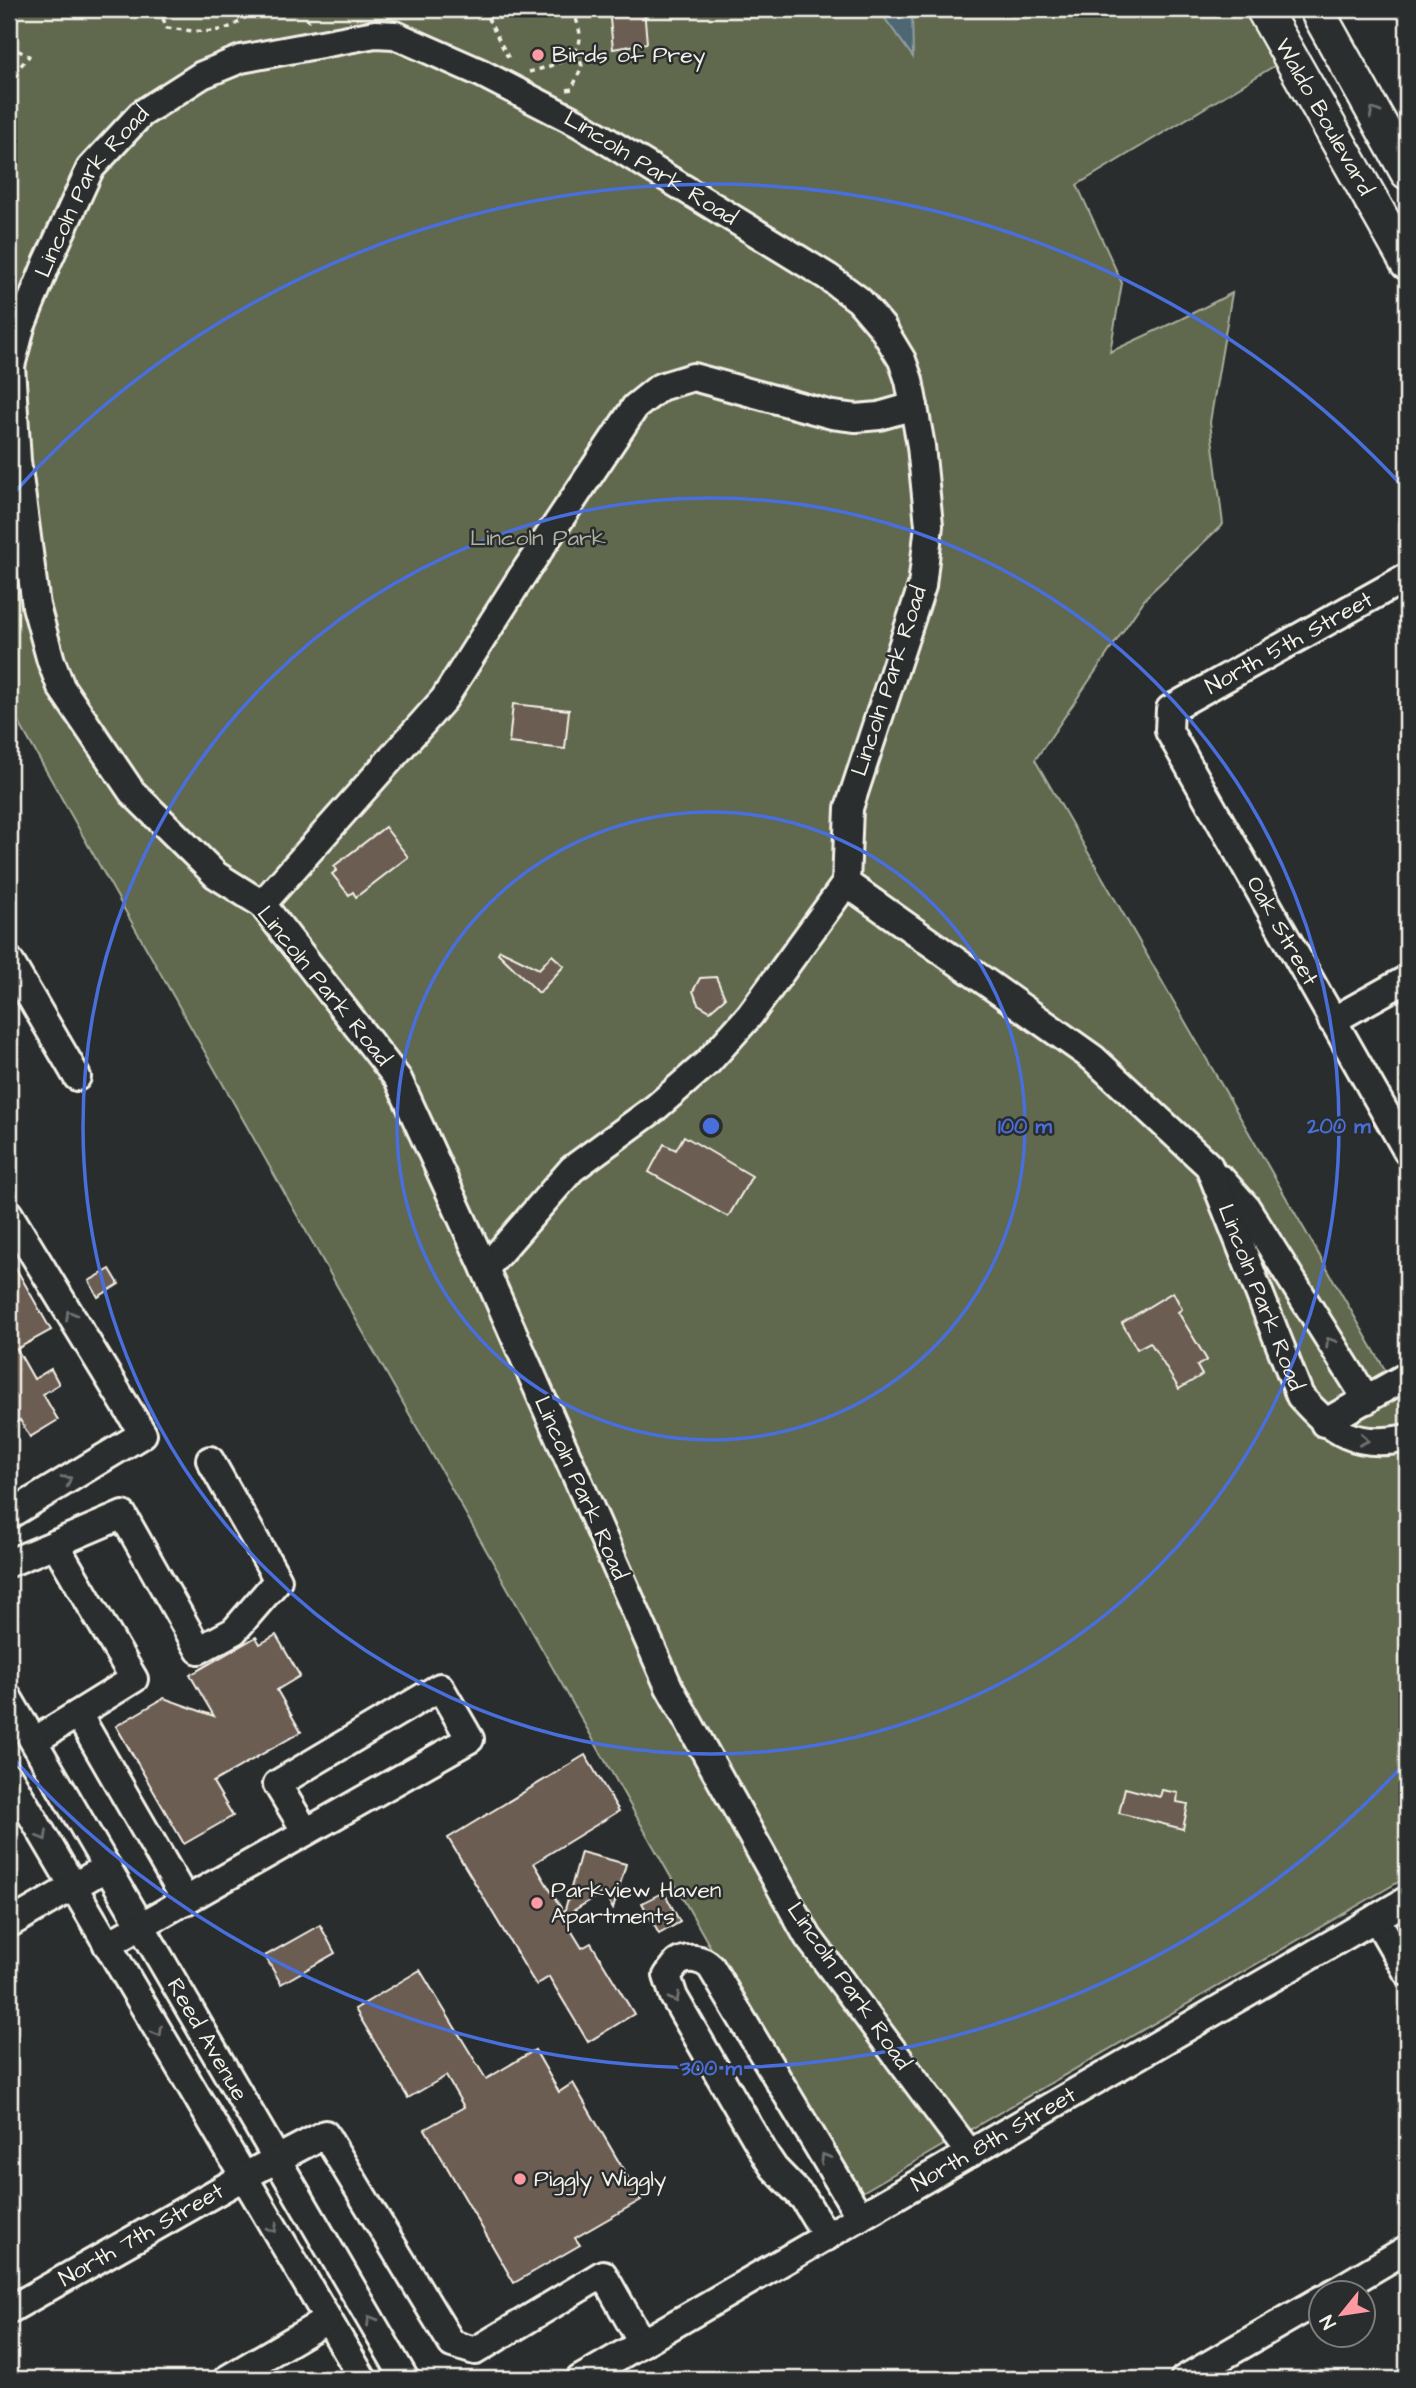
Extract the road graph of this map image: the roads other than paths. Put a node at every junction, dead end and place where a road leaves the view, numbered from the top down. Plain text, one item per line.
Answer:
1 (1263, 9) edge
2 (1316, 9) edge
3 (1407, 172) edge
4 (1407, 263) edge
5 (914, 407) junction
6 (1407, 577) edge
7 (1170, 709) joint
8 (846, 883) junction
9 (262, 904) junction
10 (9, 960) edge
11 (1407, 979) edge
12 (1332, 1021) junction
13 (77, 1077) dead end
14 (1407, 1151) edge
15 (1209, 1166) junction
16 (9, 1214) edge
17 (485, 1269) junction
18 (1407, 1376) edge
19 (1367, 1399) junction
20 (1324, 1423) junction
21 (1407, 1438) edge
22 (210, 1460) dead end
23 (9, 1516) edge
24 (55, 1544) junction
25 (9, 1563) edge
26 (9, 1699) edge
27 (78, 1714) junction
28 (34, 1741) junction
29 (9, 1777) edge
30 (306, 1832) junction
31 (107, 1867) junction
32 (73, 1887) junction
33 (1407, 1900) edge
34 (186, 1901) junction
35 (1376, 1918) junction
36 (9, 1924) edge
37 (141, 1926) junction
38 (107, 1945) junction
39 (1407, 1972) edge
40 (970, 2154) junction
41 (276, 2159) junction
42 (243, 2177) junction
43 (860, 2217) junction
44 (827, 2237) junction
45 (1407, 2249) edge
46 (1355, 2280) edge
47 (1308, 2307) edge
48 (9, 2310) edge
49 (327, 2320) junction
50 (642, 2343) junction
51 (227, 2379) edge
52 (363, 2379) edge
53 (405, 2379) edge
54 (580, 2379) edge
55 (1184, 2379) edge

1 - 4 main road, Waldo Boulevard
3 -> 2 main road, Waldo Boulevard
5 - 8 street, Lincoln Park Road
5 - 9 street
5 - 9 street, Lincoln Park Road
6 - 7 street, North 5th Street
7 - 12 street, Oak Street
8 - 15 street, Lincoln Park Road
8 - 17 street
9 - 17 street, Lincoln Park Road
10 - 13 street
11 - 12 street
12 - 14 street, Oak Street
19 -> 15 street, Lincoln Park Road
15 - 20 street, Lincoln Park Road
23 -> 16 street
17 - 40 street, Lincoln Park Road
18 - 19 street
19 - 20 street
20 -> 21 street
22 - 24 street
24 - 25 street
24 - 27 street
26 - 28 street, Reed Avenue
27 - 28 street
27 - 34 street
28 - 31 street, Reed Avenue
29 -> 32 street, Reed Avenue
30 - 30 street
30 - 34 street
31 - 32 street
31 - 37 street, Reed Avenue
32 - 36 street
32 - 38 street, Reed Avenue
33 - 35 street, North 8th Street
34 - 37 street
35 - 39 street
35 - 40 street, North 8th Street
37 - 38 street
37 - 41 street, Reed Avenue
38 -> 42 street, Reed Avenue
40 - 43 street, North 8th Street
41 - 42 street, North 7th Street
41 - 50 street, North 7th Street
53 -> 41 street, Reed Avenue
42 - 48 street, North 7th Street
42 -> 49 street, Reed Avenue
43 - 44 street, North 8th Street
43 -> 44 street
44 - 50 street, North 8th Street
45 - 46 street
47 - 55 street
49 - 51 street
49 - 52 street, Reed Avenue
50 - 54 street, North 8th Street

